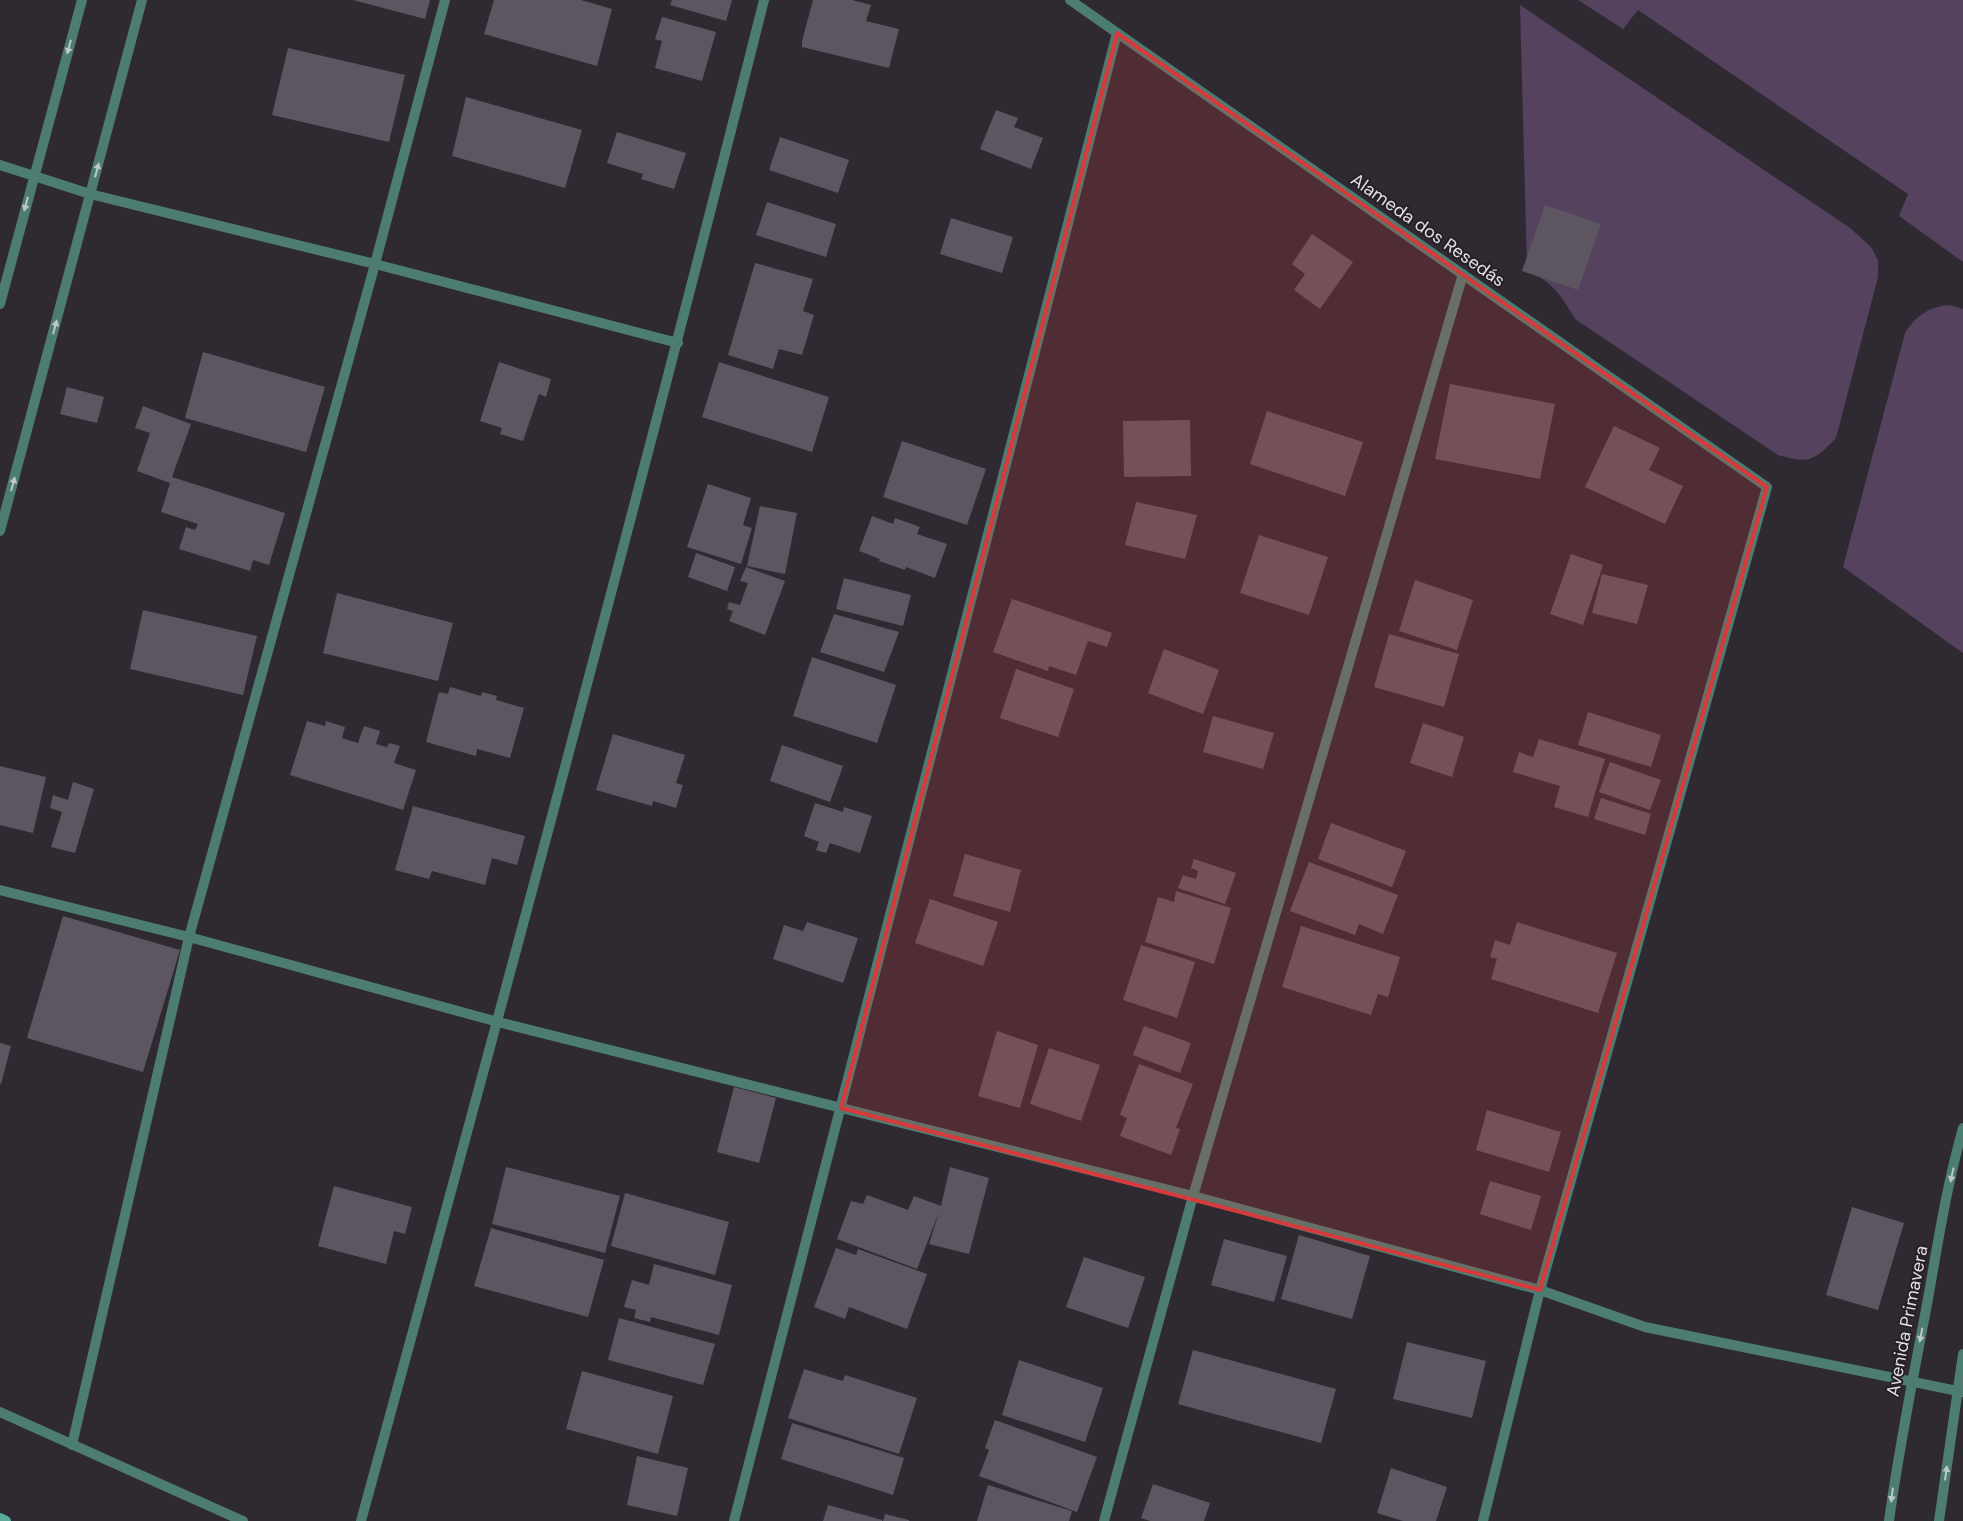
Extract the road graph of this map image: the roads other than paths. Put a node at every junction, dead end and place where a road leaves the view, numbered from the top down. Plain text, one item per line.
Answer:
1 (82, 0) edge
2 (142, 0) edge
3 (445, 0) edge
4 (764, 0) edge
5 (1070, 0) edge
6 (1117, 33) junction
7 (0, 165) edge
8 (34, 175) junction
9 (90, 194) junction
10 (375, 264) junction
11 (1462, 274) junction
12 (0, 304) edge
13 (678, 343) junction
14 (0, 531) edge
15 (0, 890) edge
16 (189, 937) junction
17 (498, 1022) junction
18 (841, 1108) junction
19 (1963, 1128) edge
20 (1193, 1196) junction
21 (1540, 1290) junction
22 (1963, 1354) edge
23 (1912, 1382) junction
24 (1960, 1391) edge
25 (0, 1412) edge
26 (72, 1445) junction
27 (0, 1518) edge
28 (6, 1521) edge
29 (243, 1521) edge
30 (361, 1521) edge
31 (734, 1521) edge
32 (1104, 1521) edge
33 (1483, 1521) edge
34 (1889, 1521) edge
35 (1939, 1521) edge

1 -> 8 street
9 -> 2 street
3 - 10 street
4 - 13 street
5 - 6 street, Alameda dos Resedás
6 - 11 street, Alameda dos Resedás
6 - 18 street
7 - 8 street
8 - 9 street
8 -> 12 street
9 - 10 street
14 -> 9 street
10 - 13 street
10 - 16 street
11 - 20 street
11 - 21 street, Alameda dos Resedás
13 - 17 street
15 - 16 street
16 - 17 street
16 - 26 street
17 - 18 street
17 - 30 street
18 - 20 street
18 - 31 street
19 -> 23 street, Avenida Primavera
20 - 21 street
20 - 32 street
21 - 23 street
21 - 33 street
22 - 24 street
23 - 24 street
23 -> 34 street, Avenida Primavera
35 -> 24 street
25 - 26 street
26 - 29 street
27 - 28 main road

